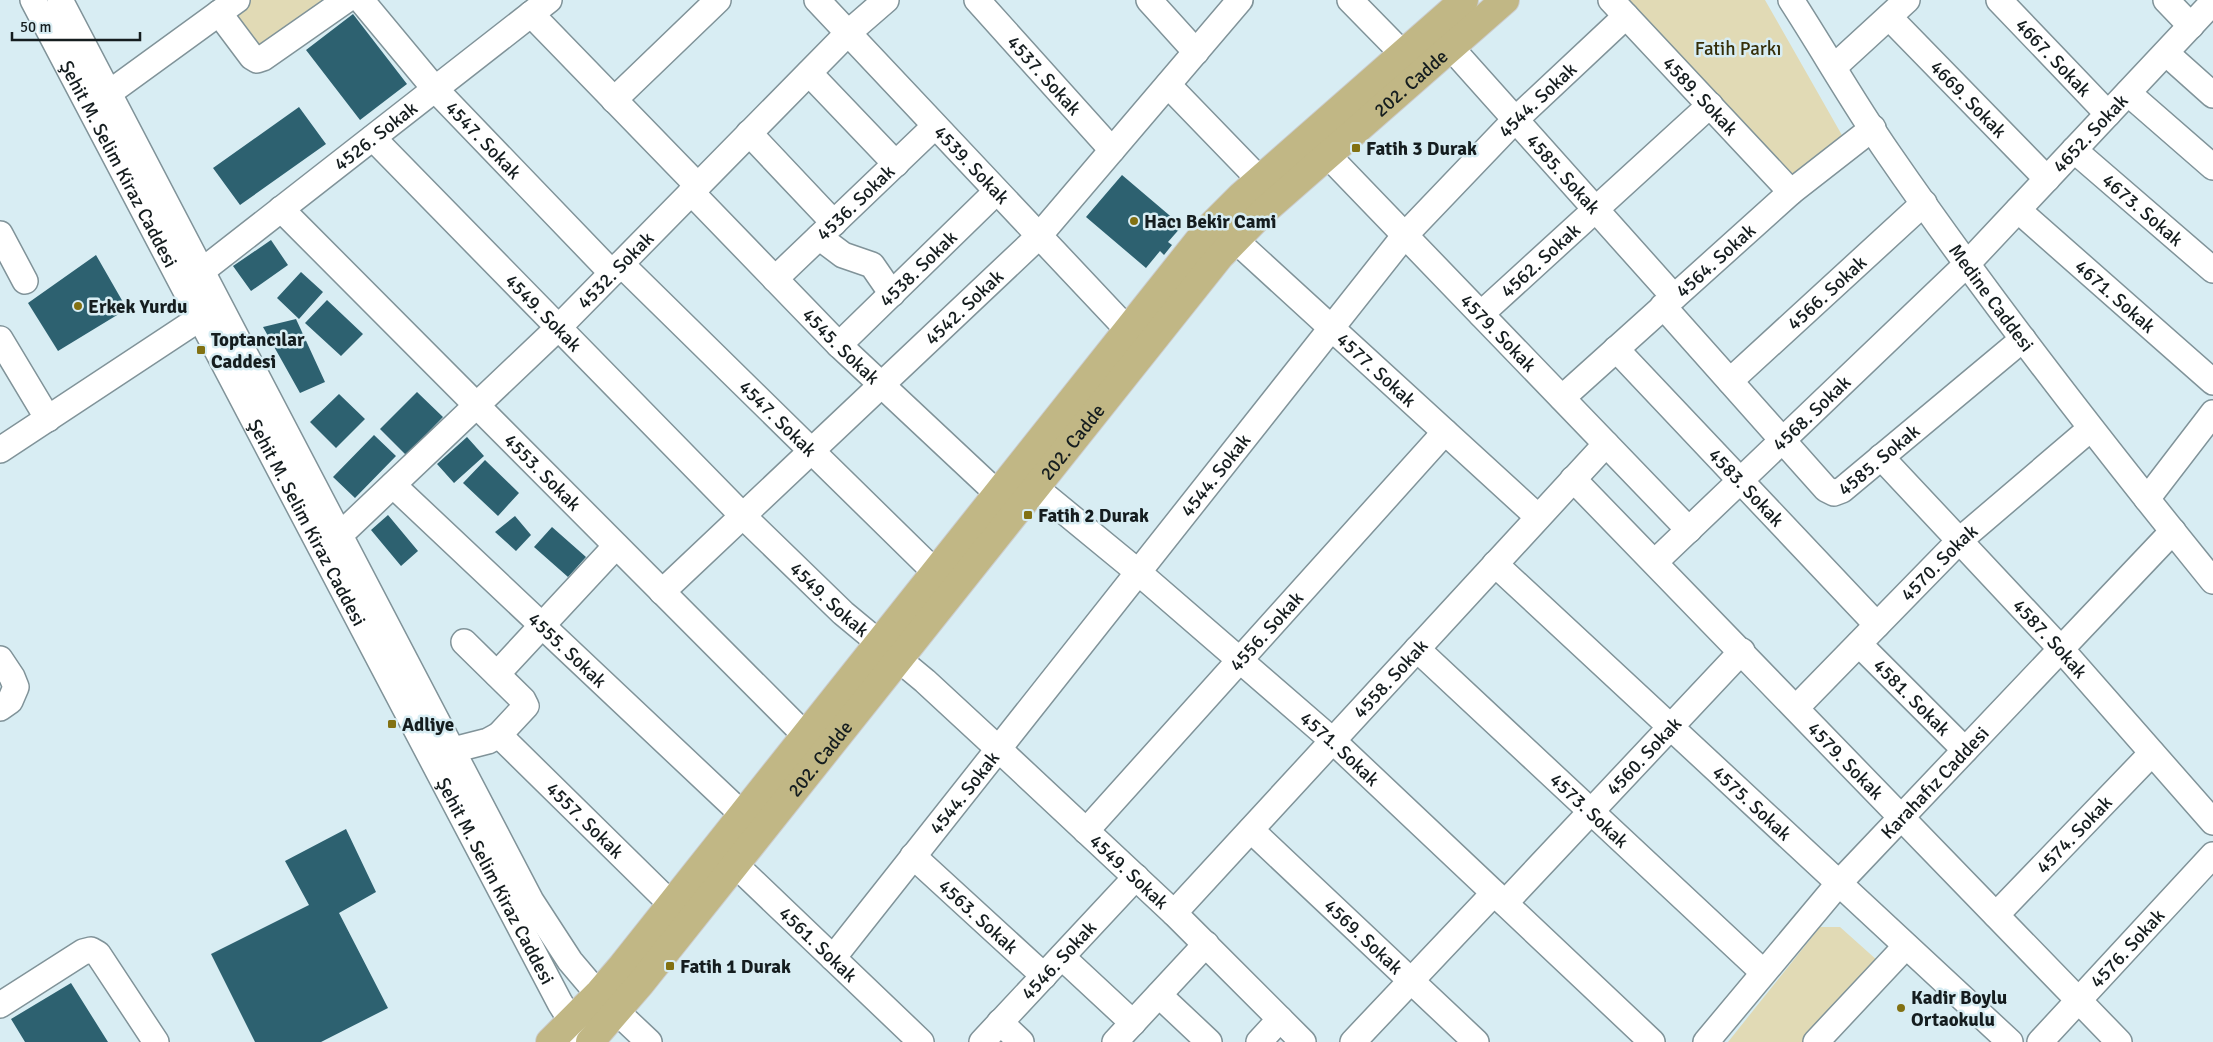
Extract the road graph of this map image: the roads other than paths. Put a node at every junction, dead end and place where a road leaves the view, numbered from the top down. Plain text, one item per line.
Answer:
1 (33, 0) edge
2 (60, 0) edge
3 (346, 0) edge
4 (361, 0) edge
5 (718, 0) edge
6 (817, 0) edge
7 (886, 0) edge
8 (977, 0) edge
9 (1149, 0) edge
10 (1240, 0) edge
11 (1350, 0) edge
12 (1464, 0) edge
13 (1505, 0) edge
14 (1791, 0) edge
15 (1908, 0) edge
16 (1999, 0) edge
17 (2166, 0) edge
18 (2213, 2) edge
19 (228, 6) edge
20 (540, 7) edge
21 (1618, 8) edge
22 (1889, 17) junction
23 (2191, 26) junction
24 (1433, 28) junction
25 (848, 33) junction
26 (1451, 48) junction
27 (1196, 52) junction
28 (2166, 52) junction
29 (1403, 54) junction
30 (1834, 67) junction
31 (809, 73) junction
32 (1168, 85) junction
33 (435, 89) junction
34 (109, 93) junction
35 (2128, 93) junction
36 (2213, 95) edge
37 (614, 100) junction
38 (1710, 105) junction
39 (2108, 114) junction
40 (1515, 120) junction
41 (935, 126) junction
42 (1873, 128) junction
43 (749, 133) junction
44 (1310, 136) junction
45 (373, 138) junction
46 (1112, 150) junction
47 (2074, 150) junction
48 (1328, 156) junction
49 (896, 164) junction
50 (2213, 167) edge
51 (2047, 179) junction
52 (1260, 180) junction
53 (695, 189) junction
54 (996, 192) junction
55 (1791, 192) junction
56 (1924, 203) junction
57 (281, 209) junction
58 (1595, 209) junction
59 (2018, 210) junction
60 (1215, 221) junction
61 (826, 230) junction
62 (0, 234) edge
63 (1405, 235) junction
64 (1038, 237) junction
65 (1235, 240) junction
66 (1967, 264) junction
67 (616, 269) junction
68 (2213, 270) edge
69 (202, 271) junction
70 (776, 279) junction
71 (25, 280) dead end
72 (892, 294) junction
73 (1669, 302) junction
74 (1481, 314) junction
75 (200, 318) junction
76 (558, 328) junction
77 (1331, 328) junction
78 (1127, 329) junction
79 (0, 339) edge
80 (2023, 339) junction
81 (840, 345) junction
82 (1616, 349) junction
83 (1730, 380) junction
84 (2213, 382) edge
85 (881, 386) junction
86 (1562, 398) junction
87 (476, 405) junction
88 (2213, 414) edge
89 (48, 418) junction
90 (2090, 428) junction
91 (1445, 432) junction
92 (1783, 440) junction
93 (1606, 444) junction
94 (0, 450) edge
95 (811, 452) junction
96 (1881, 457) junction
97 (1014, 470) junction
98 (1573, 479) junction
99 (1740, 480) junction
100 (392, 485) junction
101 (1035, 488) junction
102 (997, 493) junction
103 (2147, 499) junction
104 (743, 516) junction
105 (1538, 517) junction
106 (1689, 530) junction
107 (2173, 531) junction
108 (340, 535) junction
109 (1960, 540) junction
110 (616, 546) junction
111 (1655, 562) junction
112 (1495, 564) junction
113 (934, 571) junction
114 (1138, 572) junction
115 (2213, 580) edge
116 (662, 592) junction
117 (542, 625) junction
118 (1877, 625) junction
119 (464, 642) dead end
120 (1859, 644) junction
121 (1417, 649) junction
122 (2062, 649) junction
123 (888, 651) junction
124 (1742, 652) junction
125 (0, 659) edge
126 (1240, 660) junction
127 (497, 674) junction
128 (0, 708) edge
129 (1796, 708) junction
130 (1671, 727) junction
131 (499, 735) junction
132 (804, 735) junction
133 (1332, 740) junction
134 (998, 749) junction
135 (1966, 750) junction
136 (441, 753) junction
137 (2152, 753) junction
138 (1591, 812) junction
139 (742, 814) junction
140 (1902, 817) junction
141 (2213, 822) edge
142 (1250, 830) junction
143 (1086, 831) junction
144 (726, 855) junction
145 (2213, 855) edge
146 (914, 856) junction
147 (1136, 877) junction
148 (1839, 883) junction
149 (1500, 898) junction
150 (671, 904) junction
151 (1174, 913) junction
152 (1996, 915) junction
153 (1206, 944) junction
154 (1906, 946) junction
155 (1062, 957) junction
156 (833, 958) junction
157 (1763, 972) junction
158 (1044, 976) junction
159 (1411, 980) junction
160 (1159, 995) junction
161 (2078, 1000) junction
162 (608, 1003) junction
163 (0, 1005) edge
164 (1280, 1019) junction
165 (1000, 1022) junction
166 (1133, 1023) junction
167 (578, 1032) edge
168 (156, 1042) edge
169 (550, 1042) edge
170 (590, 1042) edge
171 (649, 1042) edge
172 (921, 1042) edge
173 (982, 1042) edge
174 (1021, 1042) edge
175 (1115, 1042) edge
176 (1209, 1042) edge
177 (1259, 1042) edge
178 (1304, 1042) edge
179 (1353, 1042) edge
180 (1476, 1042) edge
181 (1652, 1042) edge
182 (1706, 1042) edge
183 (1816, 1042) edge
184 (2010, 1042) edge
185 (2040, 1042) edge
186 (2119, 1042) edge

1 - 75 street, Şehit M. Selim Kiraz Caddesi
2 - 34 street, Şehit M. Selim Kiraz Caddesi
3 - 19 street
4 - 33 street, 4547. Sokak
5 - 37 street
6 - 25 street, 4539. Sokak
7 - 25 street, 4532. Sokak
8 - 46 street, 4537. Sokak
9 - 27 street
10 - 27 street, 4542. Sokak
11 - 29 street
12 - 24 main road, 202. Cadde
13 - 26 main road, 202. Cadde
14 - 30 street, Medine Caddesi
15 - 22 street
16 - 39 street, 4667. Sokak
17 - 23 street
18 - 23 street, 4652. Sokak
19 - 34 street
20 - 33 street, 4526. Sokak
20 - 37 street, 4545. Sokak
21 - 38 street, 4589. Sokak
21 - 40 street, 4544. Sokak
22 - 30 street
22 - 51 street, 4669. Sokak
23 - 28 street, 4652. Sokak
24 - 26 street, 4585. Sokak
24 - 29 main road, 202. Cadde
25 - 31 street, 4532. Sokak
25 - 41 street, 4539. Sokak
26 - 40 street, 4585. Sokak
26 - 48 main road, 202. Cadde
27 - 32 street, 4542. Sokak
28 - 35 street, 4652. Sokak
28 - 36 street
29 - 44 main road, 202. Cadde
30 - 42 street, Medine Caddesi
31 - 43 street, 4532. Sokak
31 - 49 street
32 - 46 street, 4542. Sokak
32 - 52 street
33 - 45 street, 4526. Sokak
33 - 67 street, 4547. Sokak
34 - 69 street, Şehit M. Selim Kiraz Caddesi
35 - 39 street, 4652. Sokak
35 - 50 street
37 - 53 street, 4545. Sokak
38 - 55 street, 4589. Sokak
38 - 58 street, 4562. Sokak
39 - 47 street, 4652. Sokak
40 - 58 street, 4585. Sokak
40 - 63 street, 4544. Sokak
41 - 49 street, 4536. Sokak
41 - 54 street, 4539. Sokak
42 - 55 street, 4564. Sokak
42 - 56 street, Medine Caddesi
43 - 53 street, 4532. Sokak
43 - 61 street
44 - 48 street, 4579. Sokak
44 - 52 main road, 202. Cadde
45 - 57 street, 4526. Sokak
45 - 76 street, 4549. Sokak
46 - 64 street, 4542. Sokak
47 - 51 street, 4652. Sokak
47 - 68 street, 4673. Sokak
48 - 63 street, 4579. Sokak
48 - 65 main road, 202. Cadde
49 - 61 street, 4536. Sokak
51 - 59 street, 4652. Sokak
52 - 60 main road, 202. Cadde
53 - 67 street, 4532. Sokak
53 - 70 street, 4545. Sokak
54 - 64 street, 4539. Sokak
54 - 72 street, 4538. Sokak
55 - 73 street, 4564. Sokak
56 - 66 street, Medine Caddesi
56 - 83 street, 4566. Sokak
57 - 69 street, 4526. Sokak
57 - 87 street, 4553. Sokak
58 - 73 street, 4585. Sokak
58 - 74 street, 4562. Sokak
59 - 66 street, 4652. Sokak
59 - 84 street, 4671. Sokak
60 - 65 street, 4577. Sokak
60 - 78 main road, 202. Cadde
61 - 70 street, 4536. Sokak
61 - 72 street
62 - 71 street
63 - 74 street, 4579. Sokak
63 - 77 street, 4544. Sokak
64 - 78 street, 4539. Sokak
64 - 85 street, 4542. Sokak
65 - 77 street, 4577. Sokak
65 - 101 main road, 202. Cadde
66 - 80 street, Medine Caddesi
66 - 92 street, 4568. Sokak
67 - 76 street, 4532. Sokak
67 - 95 street, 4547. Sokak
69 - 108 street, Şehit M. Selim Kiraz Caddesi
70 - 81 street, 4545. Sokak
72 - 81 street, 4538. Sokak
73 - 82 street, 4564. Sokak
73 - 83 street, 4585. Sokak
74 - 86 street, 4579. Sokak
75 - 89 street
75 - 136 street, Şehit M. Selim Kiraz Caddesi
76 - 87 street, 4532. Sokak
76 - 104 street, 4549. Sokak
77 - 91 street, 4577. Sokak
77 - 114 street, 4544. Sokak
78 - 97 main road, 202. Cadde
79 - 89 street
80 - 90 street, Medine Caddesi
80 - 96 street, 4585. Sokak
81 - 85 street, 4545. Sokak
82 - 86 street, 4564. Sokak
82 - 99 street, 4583. Sokak
83 - 92 street, 4585. Sokak
85 - 95 street, 4542. Sokak
85 - 102 street, 4545. Sokak
86 - 93 street, 4579. Sokak
87 - 100 street, 4532. Sokak
87 - 110 street, 4553. Sokak
88 - 103 street
89 - 94 street
90 - 103 street, Medine Caddesi
90 - 109 street, 4570. Sokak
91 - 105 street, 4577. Sokak
91 - 126 street, 4556. Sokak
92 - 96 street, 4585. Sokak
92 - 99 street, 4568. Sokak
93 - 98 street, 4558. Sokak
93 - 106 street, 4579. Sokak
95 - 104 street, 4542. Sokak
95 - 113 street, 4547. Sokak
96 - 109 street, 4587. Sokak
97 - 101 street, 4571. Sokak
97 - 102 main road, 202. Cadde
98 - 105 street, 4558. Sokak
98 - 111 street, 4579. Sokak
99 - 106 street, 4568. Sokak
99 - 118 street, 4583. Sokak
100 - 108 street, 4532. Sokak
100 - 117 street, 4555. Sokak
101 - 114 street, 4571. Sokak
101 - 123 main road, 202. Cadde
102 - 113 main road, 202. Cadde
103 - 107 street, Medine Caddesi
104 - 116 street, 4542. Sokak
104 - 123 street, 4549. Sokak
105 - 112 street, 4558. Sokak
106 - 111 street, 4568. Sokak
107 - 115 street, Medine Caddesi
107 - 122 street, Karahafız Caddesi
108 - 136 street, Şehit M. Selim Kiraz Caddesi
109 - 118 street, 4570. Sokak
109 - 122 street, 4587. Sokak
110 - 116 street, 4553. Sokak
110 - 117 street
111 - 124 street, 4579. Sokak
112 - 121 street, 4558. Sokak
112 - 130 street, 4575. Sokak
113 - 123 main road, 202. Cadde
114 - 126 street, 4571. Sokak
114 - 134 street, 4544. Sokak
116 - 132 street, 4553. Sokak
117 - 127 street
117 - 139 street, 4555. Sokak
118 - 120 street, 4570. Sokak
119 - 127 street
120 - 129 street, 4570. Sokak
120 - 135 street, 4581. Sokak
121 - 133 street, 4558. Sokak
121 - 138 street, 4573. Sokak
122 - 135 street, Karahafız Caddesi
122 - 137 street, 4587. Sokak
123 - 132 main road, 202. Cadde
123 - 134 street, 4549. Sokak
123 - 144 main road, 202. Cadde
124 - 129 street, 4579. Sokak
124 - 130 street, 4560. Sokak
125 - 128 street
126 - 133 street, 4571. Sokak
126 - 143 street, 4556. Sokak
127 - 131 street
129 - 140 street, 4579. Sokak
130 - 138 street, 4560. Sokak
130 - 148 street, 4575. Sokak
131 - 136 street
131 - 150 street, 4557. Sokak
132 - 139 main road, 202. Cadde
133 - 142 street, 4558. Sokak
133 - 149 street, 4571. Sokak
134 - 143 street, 4549. Sokak
134 - 146 street, 4544. Sokak
135 - 140 street, Karahafız Caddesi
136 - 162 street, Şehit M. Selim Kiraz Caddesi
136 - 167 street, Şehit M. Selim Kiraz Caddesi
137 - 141 street, 4587. Sokak
137 - 152 street, 4574. Sokak
138 - 149 street, 4560. Sokak
138 - 157 street, 4573. Sokak
139 - 144 main road, 202. Cadde
140 - 148 street, Karahafız Caddesi
140 - 152 street, 4579. Sokak
142 - 151 street, 4558. Sokak
142 - 159 street, 4569. Sokak
143 - 147 street, 4549. Sokak
144 - 150 main road, 202. Cadde
144 - 156 street, 4561. Sokak
144 - 162 main road, 202. Cadde
145 - 161 street, 4576. Sokak
146 - 156 street, 4544. Sokak
146 - 158 street, 4563. Sokak
147 - 151 street, 4549. Sokak
147 - 155 street, 4546. Sokak
148 - 154 street, 4575. Sokak
148 - 157 street, Karahafız Caddesi
149 - 159 street, 4560. Sokak
149 - 181 street, 4571. Sokak
150 - 162 main road, 202. Cadde
151 - 153 street, 4549. Sokak
152 - 161 street, 4579. Sokak
153 - 160 street
153 - 164 street, 4549. Sokak
154 - 183 street
154 - 184 street, 4575. Sokak
155 - 158 street, 4546. Sokak
155 - 166 street
156 - 172 street, 4561. Sokak
157 - 182 street, Karahafız Caddesi
158 - 165 street, 4546. Sokak
159 - 179 street, 4560. Sokak
159 - 180 street, 4569. Sokak
160 - 166 street
160 - 176 street
161 - 185 street, 4576. Sokak
161 - 186 street, 4579. Sokak
162 - 167 main road, 202. Cadde
162 - 170 main road, 202. Cadde
162 - 171 street, Şehit M. Selim Kiraz Caddesi
163 - 168 street
164 - 177 street
164 - 178 street, 4549. Sokak
165 - 173 street, 4546. Sokak
165 - 174 street
166 - 175 street
167 - 169 main road, 202. Cadde

